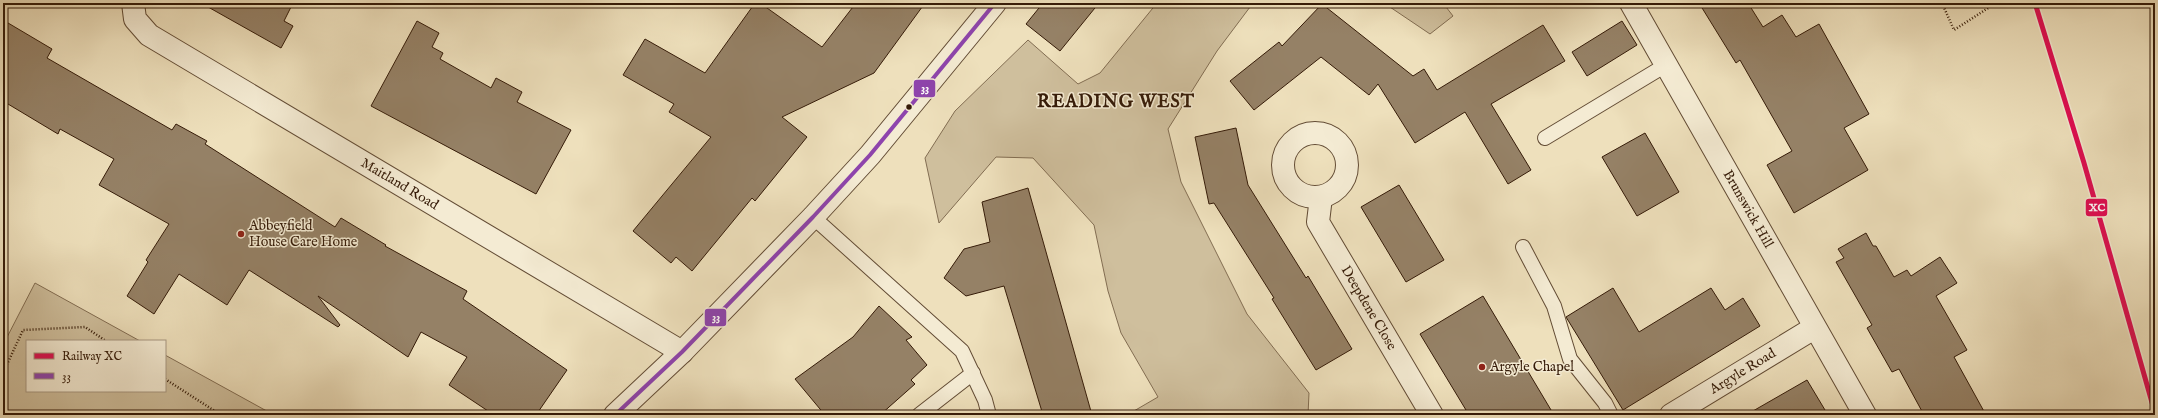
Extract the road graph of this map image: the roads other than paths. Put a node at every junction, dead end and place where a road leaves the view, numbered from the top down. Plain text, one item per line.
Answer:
1 (133, 3) edge
2 (995, 3) edge
3 (1631, 3) edge
4 (1666, 65) junction
5 (1544, 138) dead end
6 (1321, 197) dead end
7 (813, 217) junction
8 (1523, 247) dead end
9 (1814, 328) junction
10 (682, 352) junction
11 (973, 373) junction
12 (616, 415) edge
13 (919, 415) edge
14 (989, 415) edge
15 (1432, 415) edge
16 (1611, 415) edge
17 (1671, 415) edge
18 (1865, 415) edge

1 - 10 street, Maitland Road
2 - 7 street
3 - 4 street, Brunswick Hill
4 - 5 lane
4 - 9 street, Brunswick Hill
6 - 15 street, Deepdene Close
7 - 10 street
7 - 11 lane
8 - 16 lane
9 - 17 street, Argyle Road
9 - 18 street, Brunswick Hill
10 - 12 street
11 - 13 lane
11 - 14 lane

